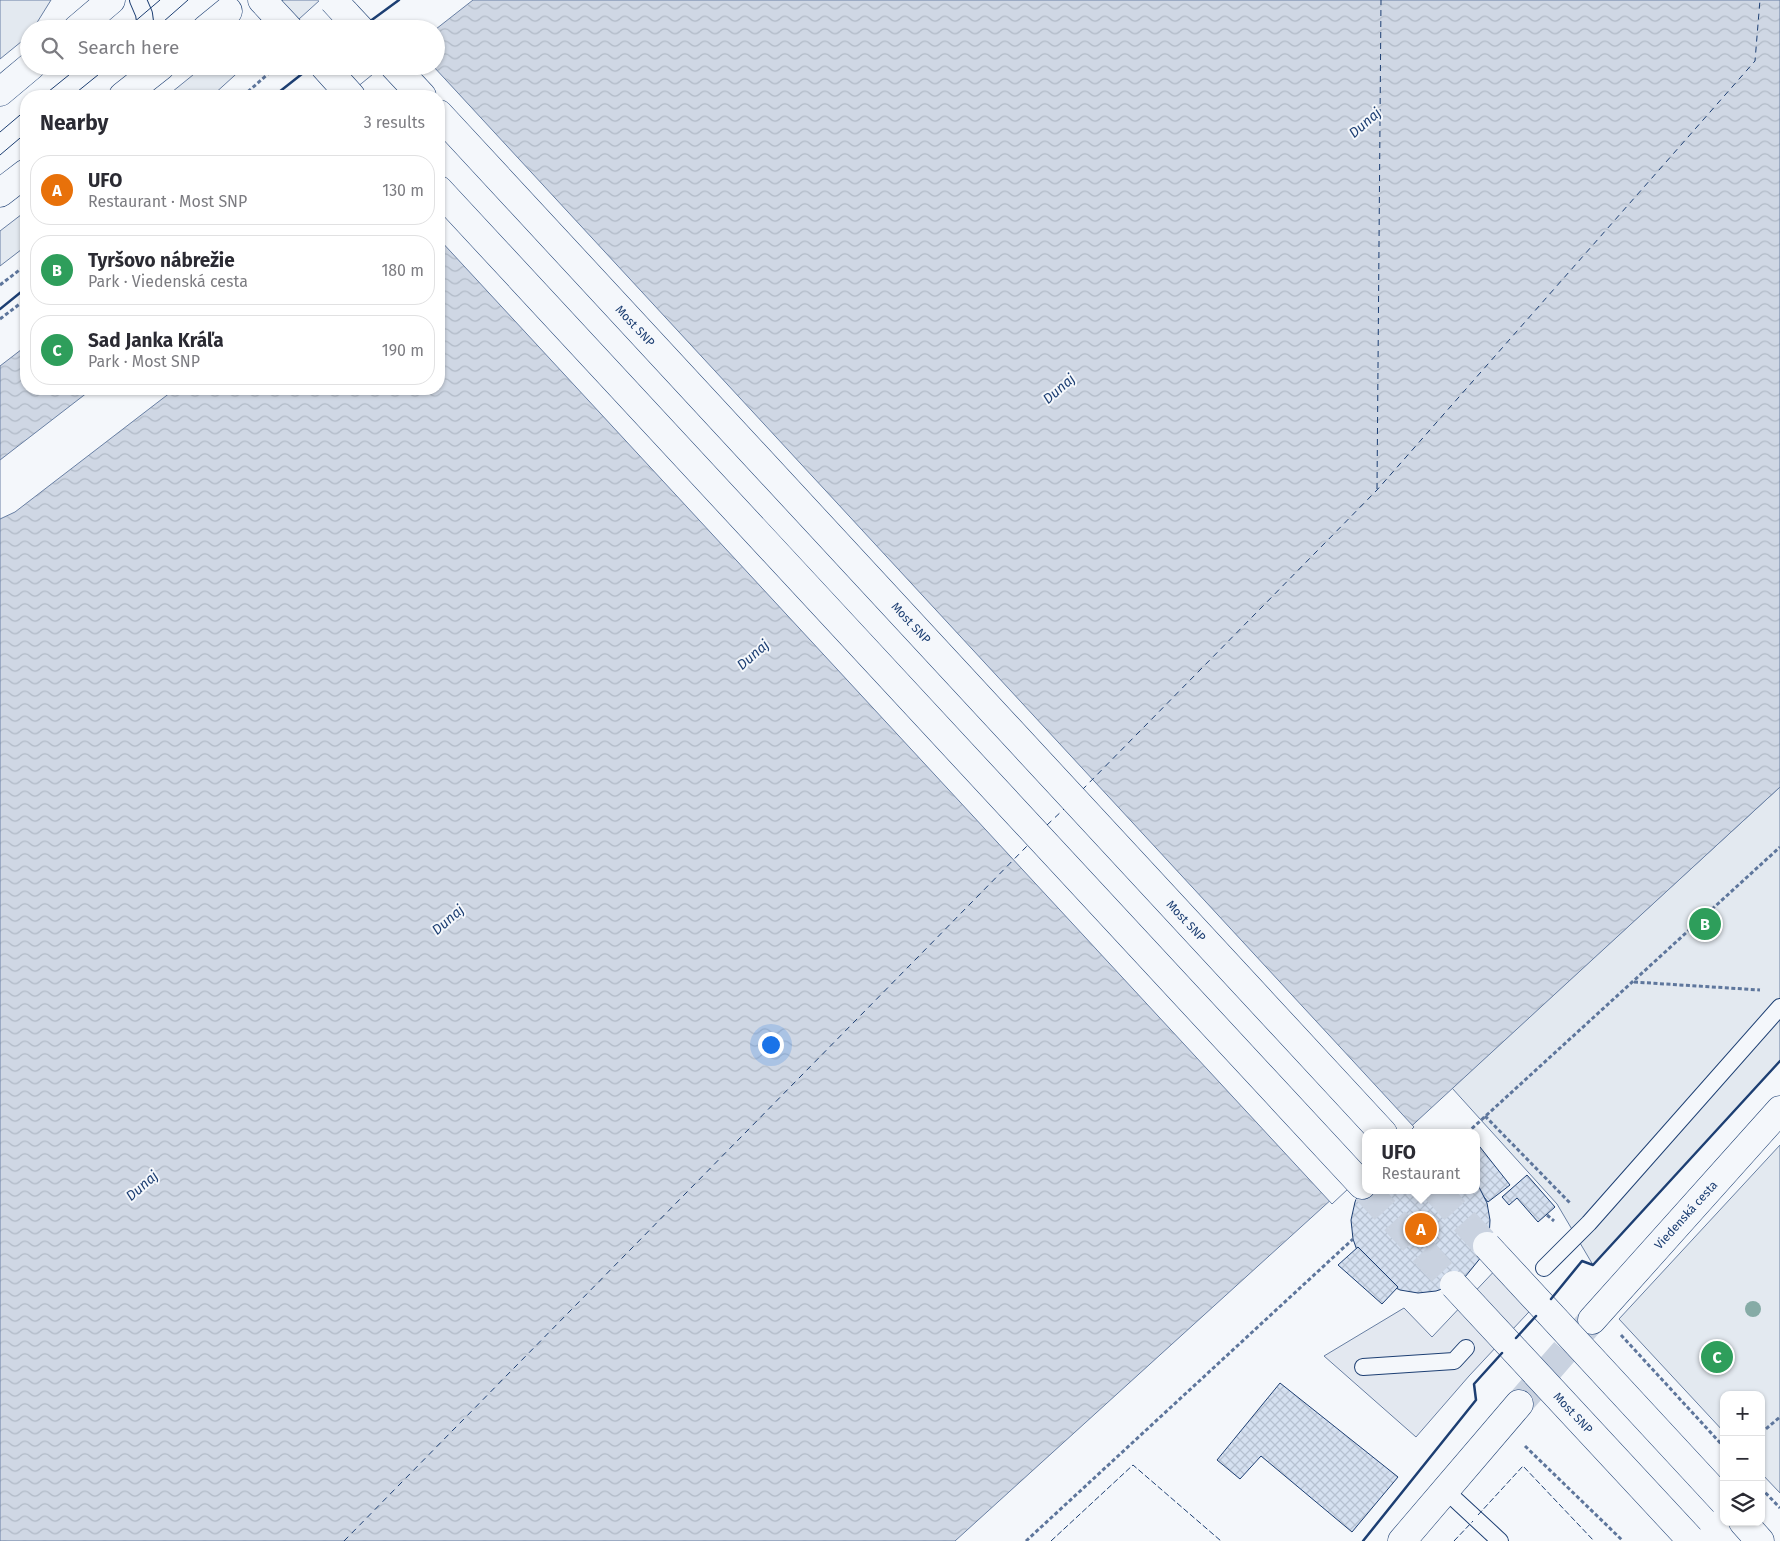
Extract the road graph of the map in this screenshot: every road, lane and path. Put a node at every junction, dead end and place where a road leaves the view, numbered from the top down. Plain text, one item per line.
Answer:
1 (112, 0) edge
2 (138, 0) edge
3 (262, 0) edge
4 (333, 0) edge
5 (228, 11) dead end
6 (88, 20) edge
7 (145, 20) edge
8 (217, 20) edge
9 (281, 20) edge
10 (352, 20) edge
11 (20, 75) edge
12 (146, 75) edge
13 (266, 75) edge
14 (332, 75) edge
15 (402, 75) edge
16 (133, 83) edge
17 (250, 90) edge
18 (346, 90) edge
19 (416, 90) edge
20 (0, 92) edge
21 (445, 120) edge
22 (20, 178) edge
23 (0, 193) edge
24 (445, 196) edge
25 (20, 270) edge
26 (0, 285) edge
27 (20, 304) edge
28 (0, 319) edge
29 (1780, 847) edge
30 (1633, 982) junction
31 (1770, 990) dead end
32 (1780, 1007) edge
33 (1780, 1110) edge
34 (1485, 1116) junction
35 (1379, 1129) edge
36 (1471, 1129) edge
37 (1362, 1186) dead end
38 (1589, 1223) junction
39 (1353, 1239) dead end
40 (1487, 1246) tunnel mouth
41 (1544, 1268) dead end
42 (1454, 1285) tunnel mouth
43 (1595, 1316) joint
44 (1466, 1348) dead end
45 (1363, 1367) dead end
46 (1519, 1404) tunnel mouth
47 (1778, 1420) edge
48 (1765, 1430) edge
49 (1720, 1443) edge
50 (1525, 1446) dead end
51 (1445, 1490) junction
52 (1765, 1492) edge
53 (1720, 1498) edge
54 (1780, 1508) edge
55 (1747, 1526) edge
56 (1026, 1541) edge
57 (1402, 1541) edge
58 (1500, 1541) edge
59 (1623, 1541) edge
60 (1692, 1541) edge
61 (1760, 1541) edge

1 - 6 main road
2 - 7 lane
3 - 9 main road
4 - 10 main road, bridge
5 - 8 main road
11 - 20 main road
12 - 16 main road
13 - 17 path
14 - 18 main road
15 - 19 main road
21 - 35 main road, Most SNP
22 - 23 main road
24 - 37 main road
25 - 26 path
27 - 28 path
29 - 30 path
30 - 31 path
30 - 34 path
32 - 38 lane
33 - 43 main road, Viedenská cesta
34 - 36 path
34 - 38 path
38 - 41 lane
39 - 56 path
40 - 53 main road, bridge
42 - 60 main road, Most SNP, bridge
43 - 49 path
44 - 45 lane
46 - 51 main road
47 - 48 path
50 - 59 path
51 - 57 main road
51 - 58 lane
52 - 54 path
55 - 61 main road

